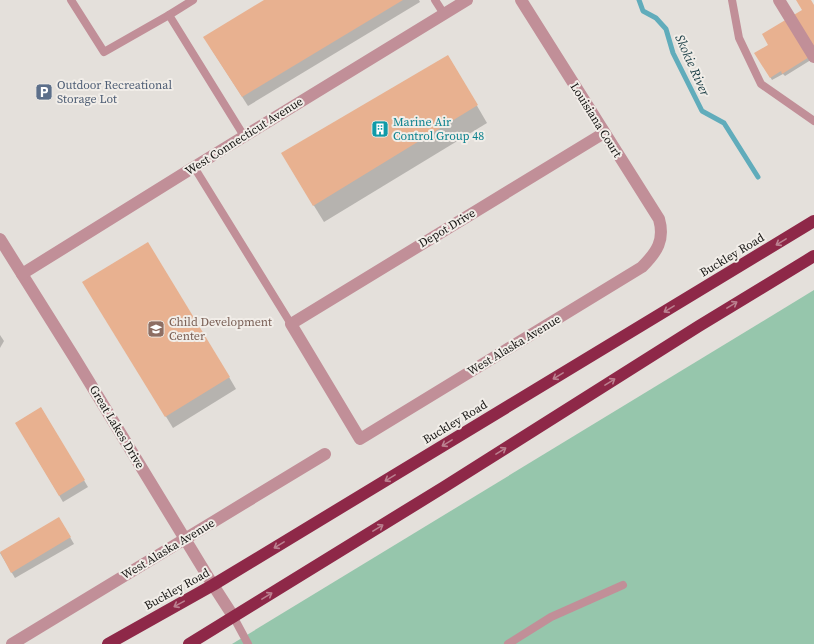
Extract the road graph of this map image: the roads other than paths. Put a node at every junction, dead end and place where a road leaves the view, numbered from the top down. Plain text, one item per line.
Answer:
1 (71, 0) edge
2 (193, 0) edge
3 (435, 0) edge
4 (468, 0) edge
5 (521, 0) edge
6 (732, 0) edge
7 (779, 0) edge
8 (444, 14) junction
9 (169, 15) junction
10 (814, 57) edge
11 (814, 121) edge
12 (604, 133) junction
13 (244, 136) junction
14 (194, 167) junction
15 (814, 221) edge
16 (0, 239) edge
17 (660, 242) joint
18 (814, 256) edge
19 (22, 274) junction
20 (291, 324) junction
21 (325, 454) dead end
22 (184, 539) junction
23 (213, 585) junction
24 (623, 585) dead end
25 (233, 616) junction
26 (12, 644) edge
27 (108, 644) edge
28 (189, 644) edge
29 (248, 644) edge
30 (508, 644) edge

1 - 9 lane
2 - 9 lane
3 - 8 lane
4 - 8 street, West Connecticut Avenue
5 - 12 street, Louisiana Court
6 - 11 lane
7 - 10 street
8 - 13 street, West Connecticut Avenue
9 - 13 lane
12 - 17 street, Louisiana Court
12 - 20 street, Depot Drive
13 - 14 street, West Connecticut Avenue
14 - 19 street, West Connecticut Avenue
14 - 20 lane
15 -> 23 highway, Buckley Road
16 - 19 street, Great Lakes Drive
17 - 20 street, West Alaska Avenue
25 -> 18 highway
19 - 22 street, Great Lakes Drive
21 - 22 street, West Alaska Avenue
22 - 23 street, Great Lakes Drive
22 - 26 street, West Alaska Avenue
23 - 25 street, Great Lakes Drive
23 -> 27 highway, Buckley Road
24 - 30 lane
25 - 28 highway
25 - 29 lane

